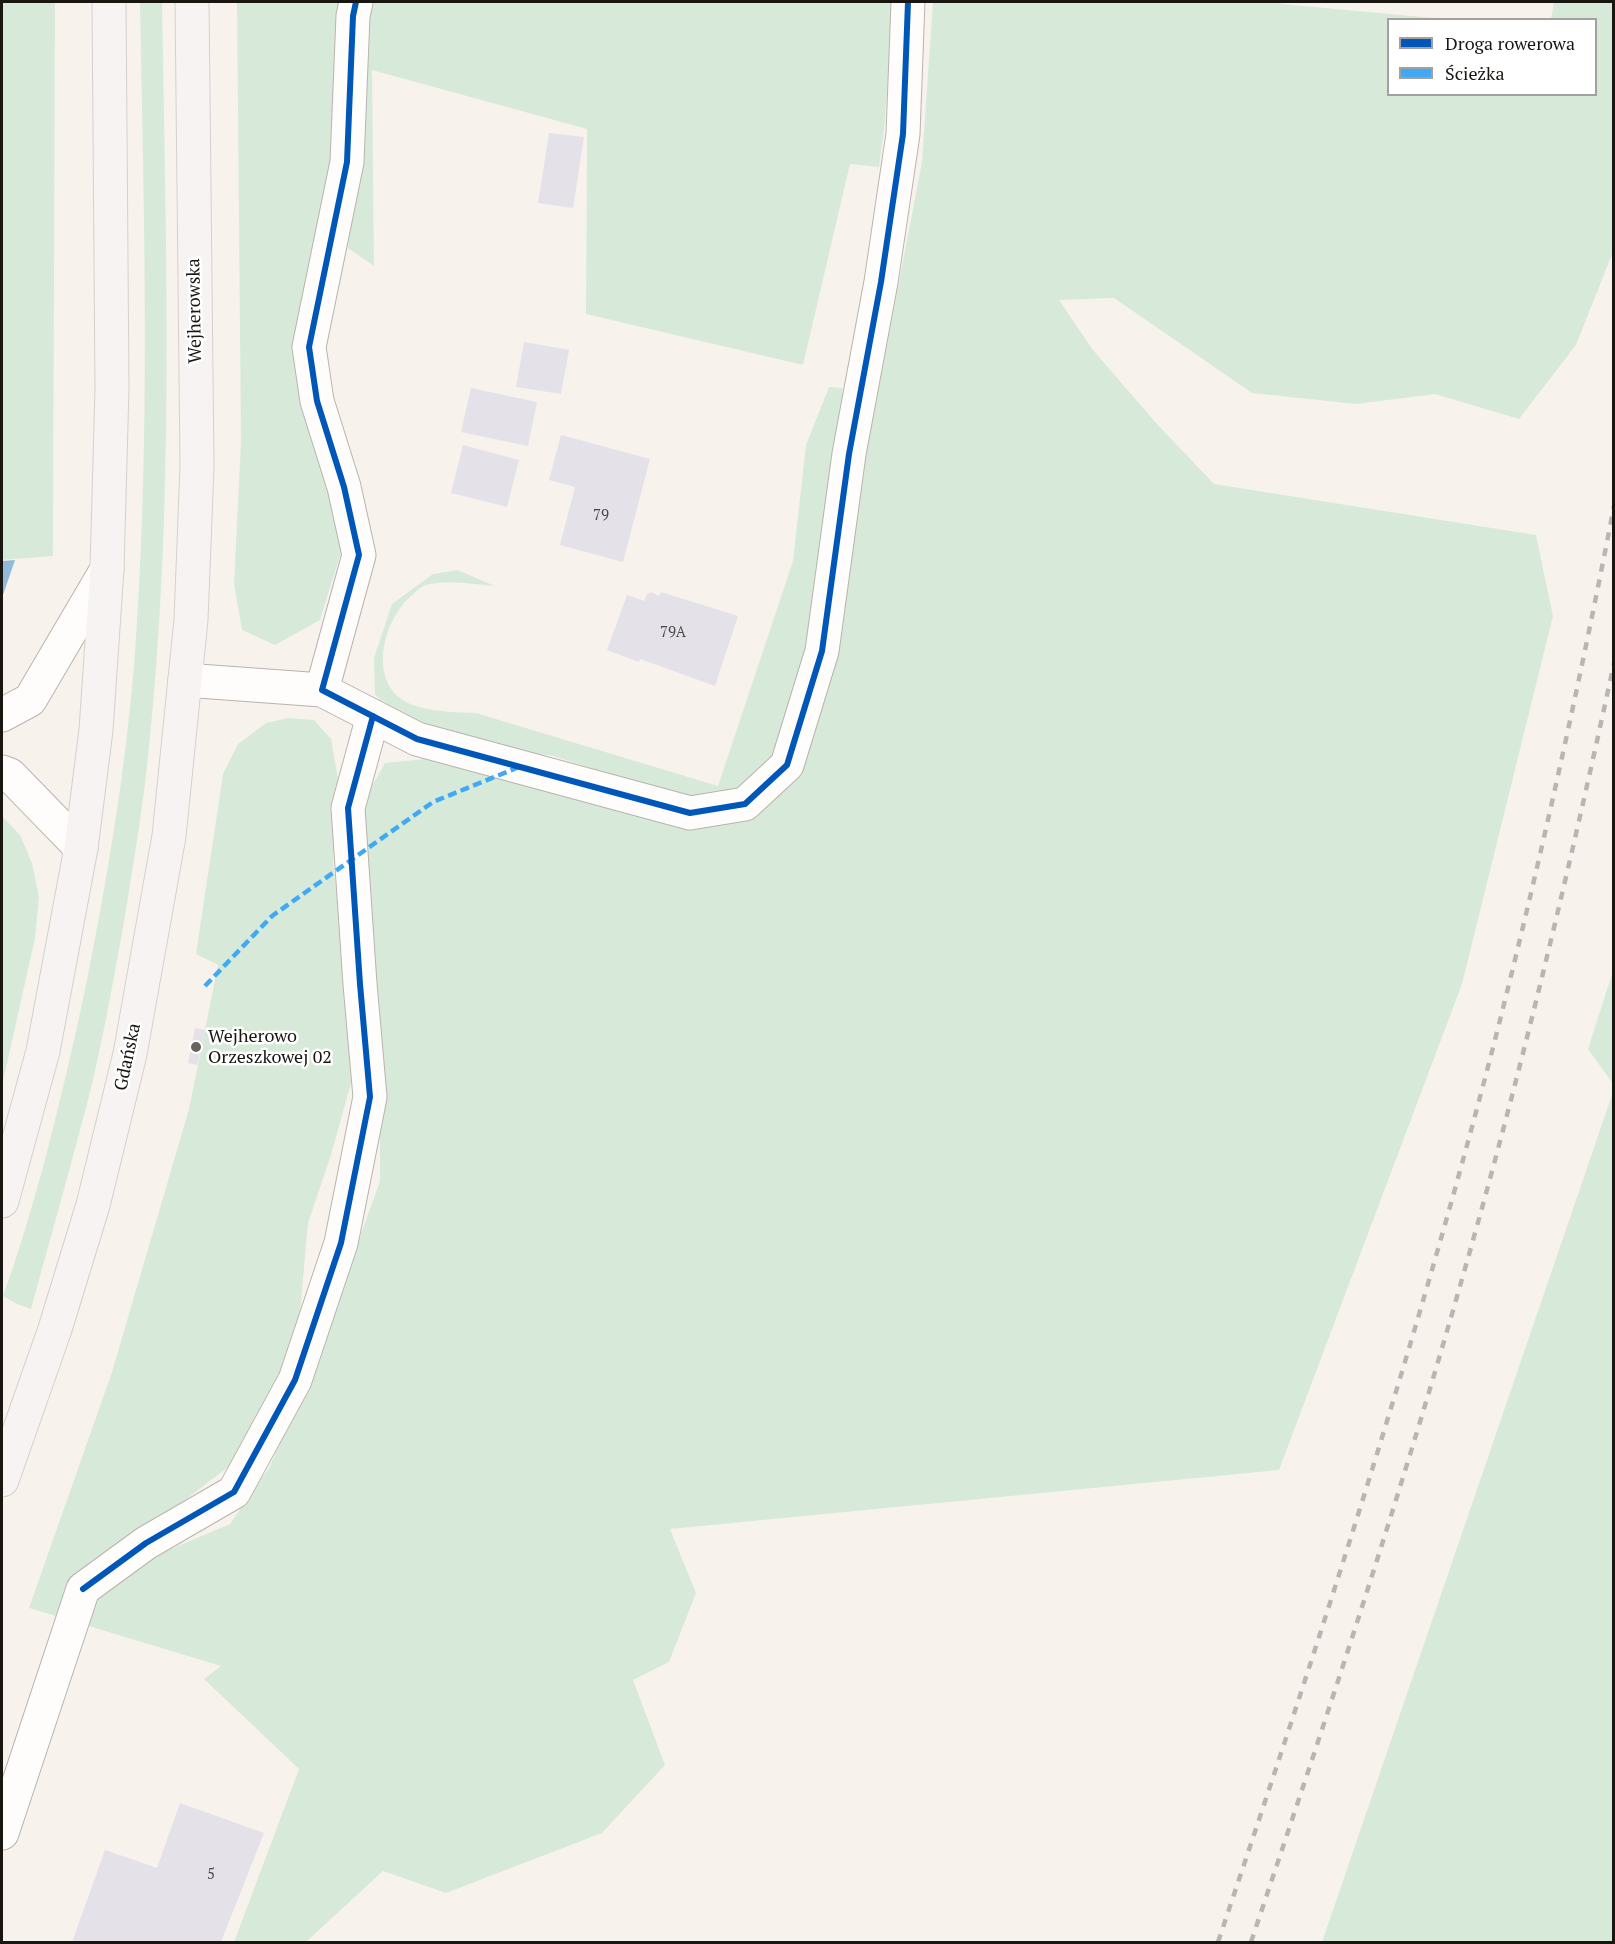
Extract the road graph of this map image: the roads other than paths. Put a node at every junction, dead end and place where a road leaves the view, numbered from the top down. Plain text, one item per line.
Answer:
1 (109, 2) edge
2 (192, 2) edge
3 (356, 2) edge
4 (908, 2) edge
5 (107, 569) junction
6 (191, 621) joint
7 (185, 680) junction
8 (322, 690) junction
9 (2, 715) edge
10 (373, 716) junction
11 (2, 772) edge
12 (81, 848) junction
13 (2, 1201) edge
14 (2, 1480) edge
15 (2, 1833) edge

1 - 5 main road
2 - 6 main road, Wejherowska
3 - 8 street
4 - 10 street
5 - 9 street
5 - 12 main road
6 - 7 main road, Gdańska
7 - 8 street
7 - 14 main road, Gdańska
8 - 10 street
10 - 15 street
11 - 12 street
12 - 13 main road

